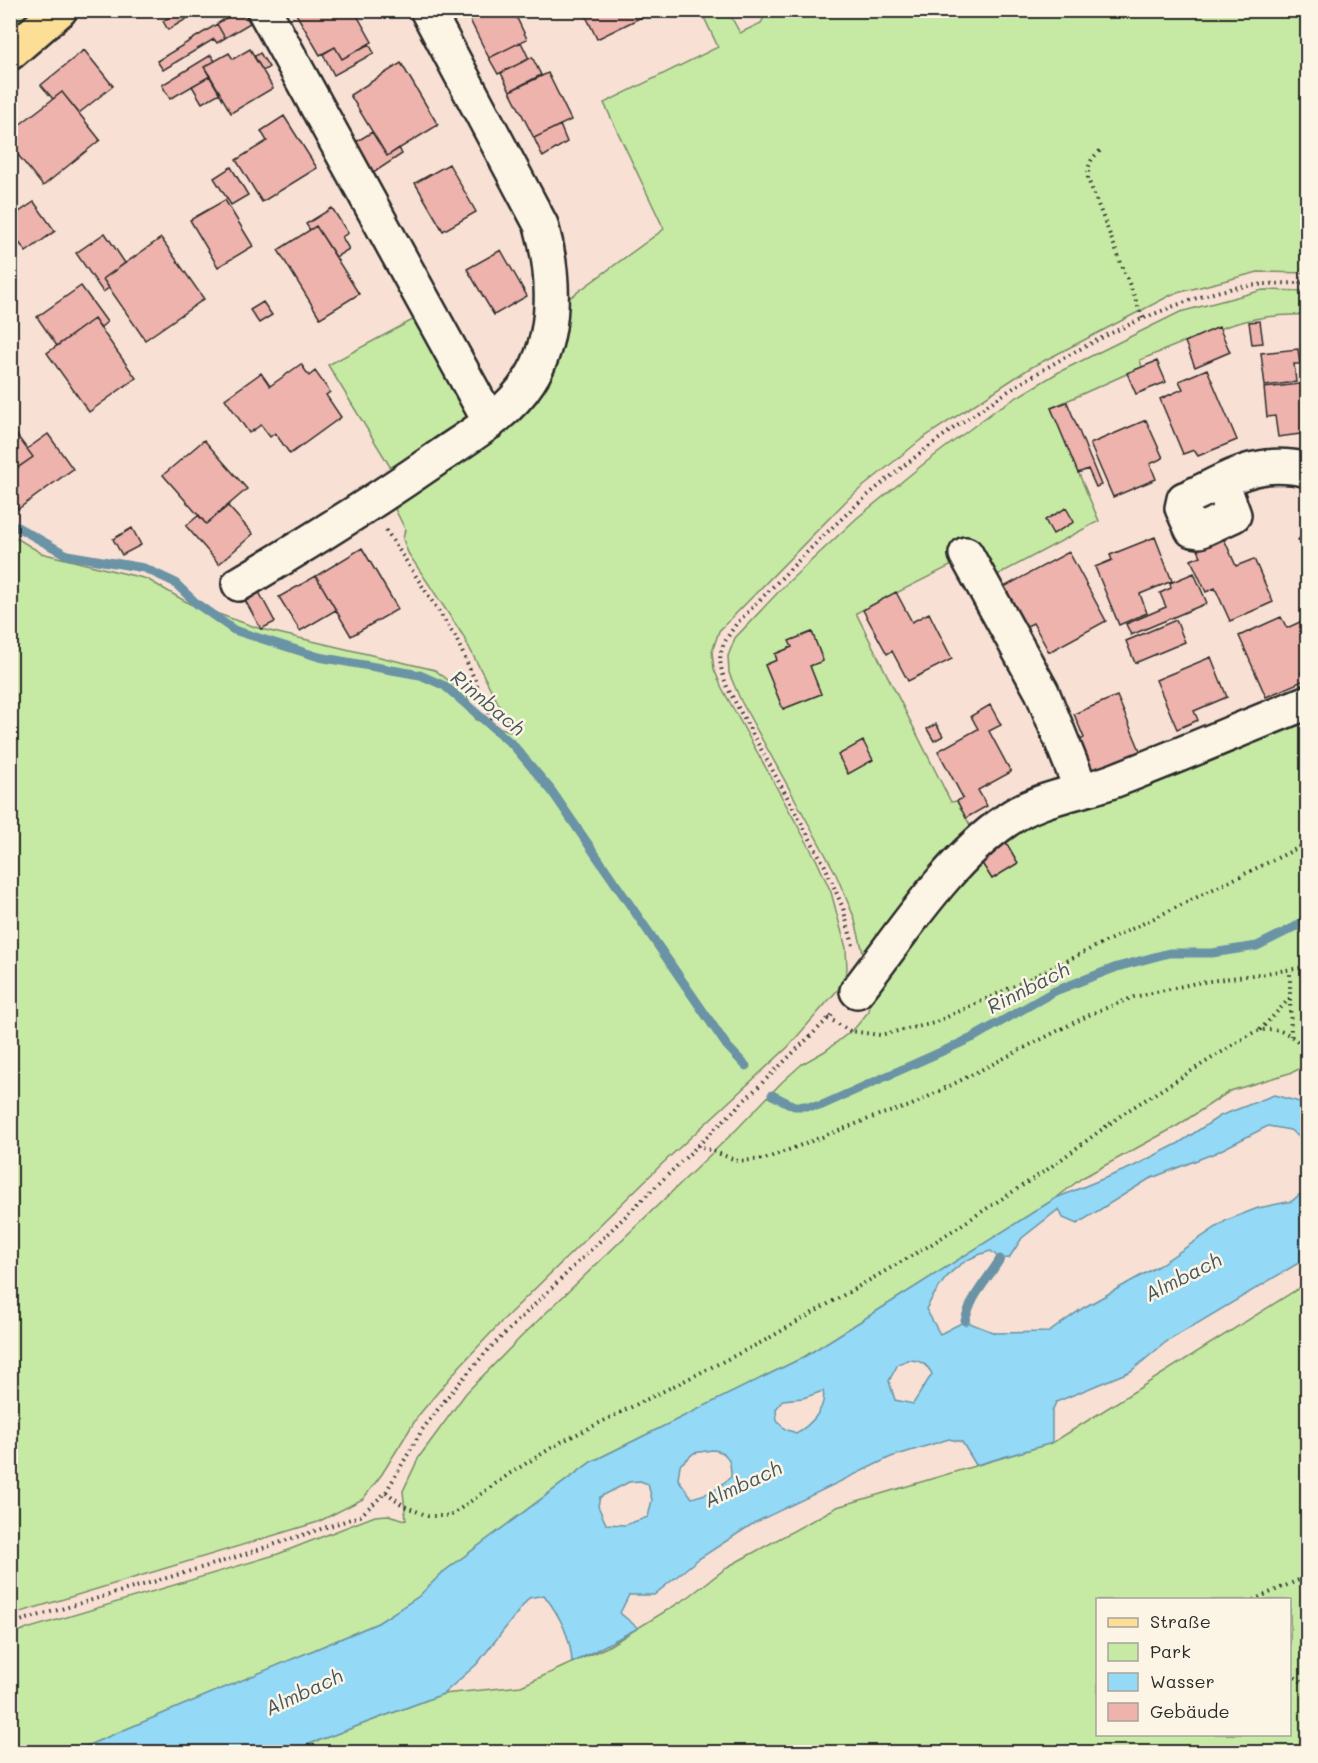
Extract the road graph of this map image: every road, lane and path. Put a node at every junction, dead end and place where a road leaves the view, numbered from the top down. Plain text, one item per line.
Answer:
1 (60, 10) edge
2 (264, 10) edge
3 (427, 10) edge
4 (10, 52) edge
5 (1100, 151) dead end
6 (1308, 283) edge
7 (1143, 319) junction
8 (490, 422) junction
9 (1308, 470) edge
10 (1222, 482) dead end
11 (371, 504) junction
12 (966, 554) dead end
13 (239, 584) dead end
14 (1308, 702) edge
15 (494, 723) dead end
16 (1081, 789) junction
17 (1308, 843) edge
18 (1308, 968) edge
19 (1290, 971) junction
20 (857, 991) junction
21 (1290, 998) junction
22 (828, 1018) junction
23 (1260, 1030) junction
24 (1291, 1036) junction
25 (1308, 1055) edge
26 (697, 1145) junction
27 (386, 1492) junction
28 (1308, 1576) edge
29 (1255, 1598) edge
30 (10, 1624) edge
31 (1291, 1675) edge
32 (1308, 1686) edge

1 - 4 main road
2 - 8 street
3 - 8 street
5 - 7 path
6 - 7 path
7 - 20 path
8 - 11 street
9 - 10 street
11 - 13 street
11 - 15 path
12 - 16 street
14 - 16 street
16 - 20 street
17 - 22 path
18 - 19 path
19 - 21 path
19 - 26 path
20 - 22 path
21 - 23 path
21 - 24 path
22 - 26 path
23 - 24 path
23 - 27 path
24 - 25 path
26 - 27 path
27 - 30 path
28 - 29 path
31 - 32 path

